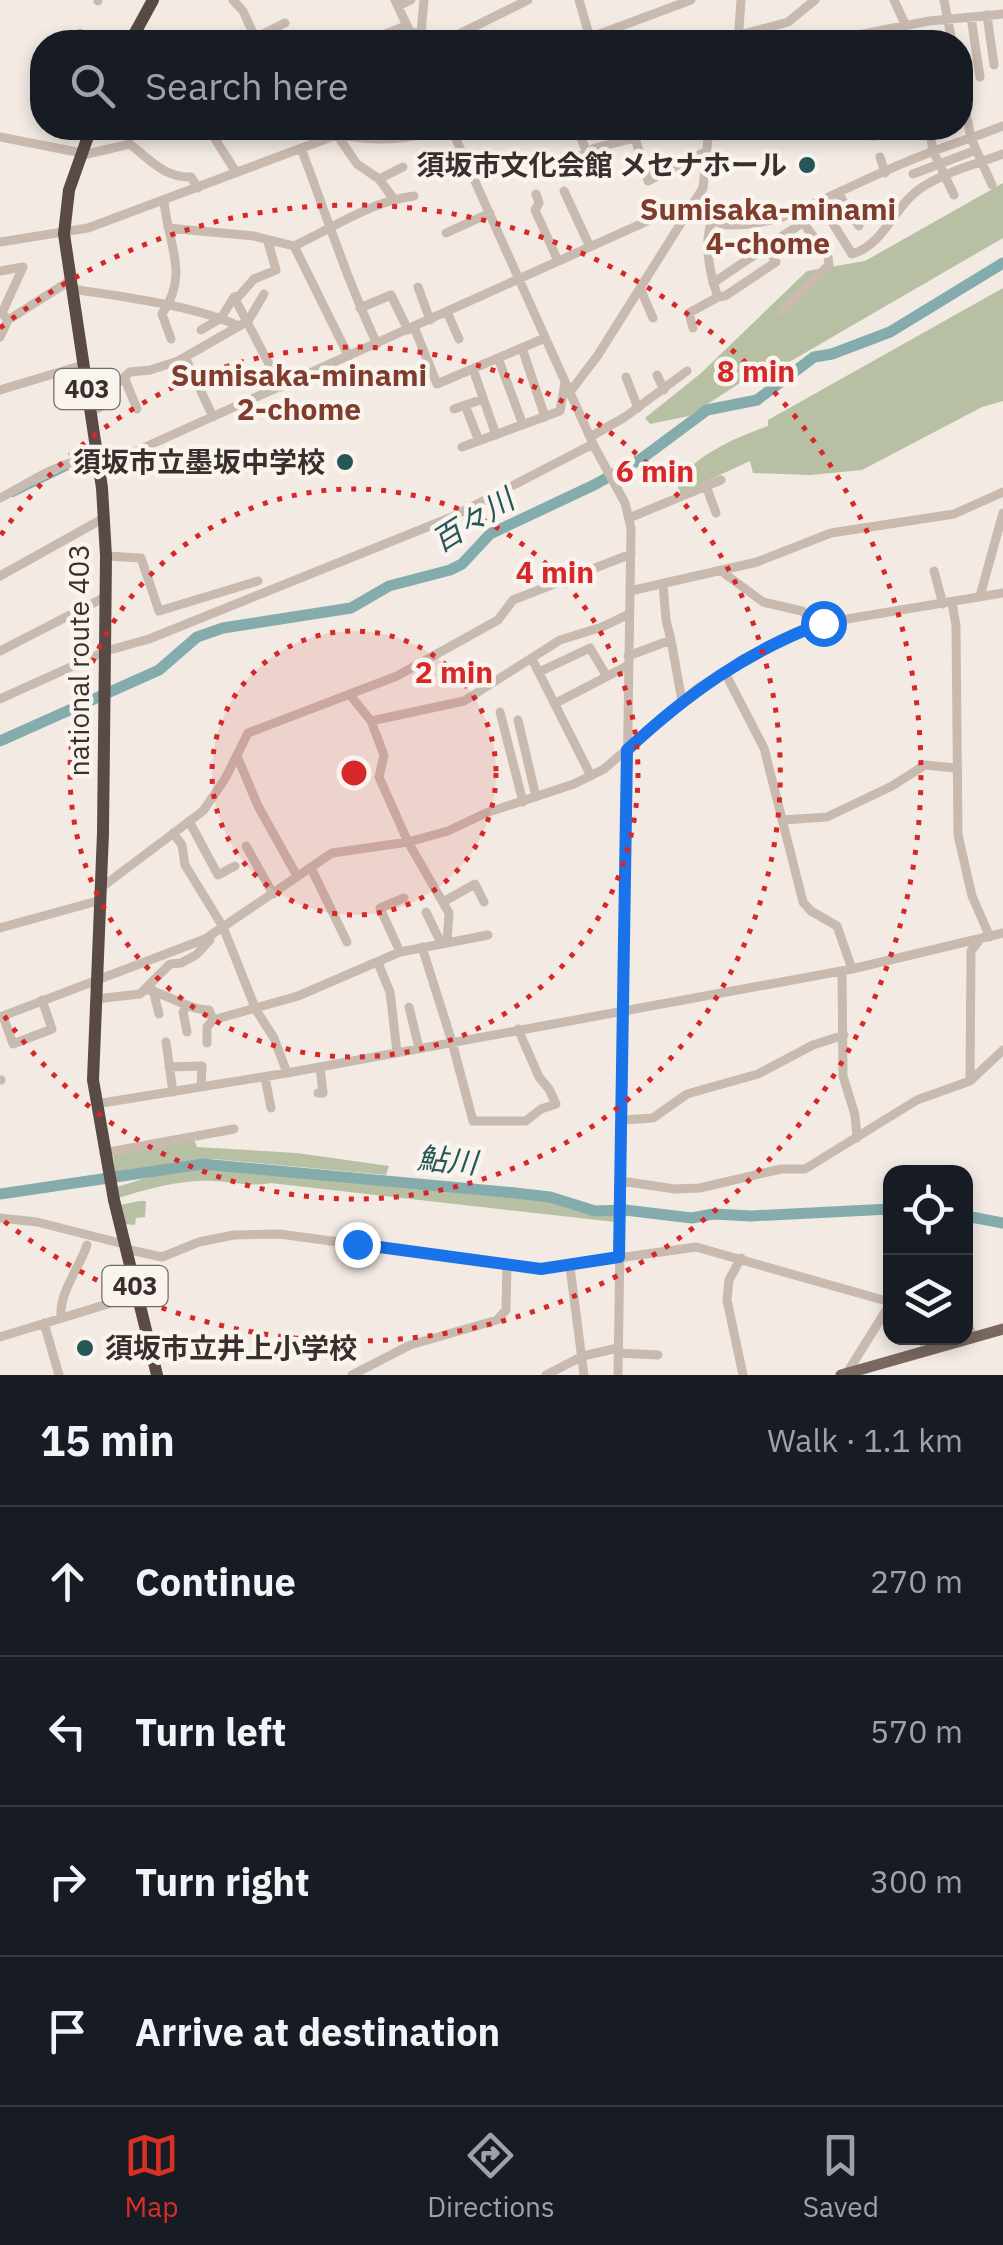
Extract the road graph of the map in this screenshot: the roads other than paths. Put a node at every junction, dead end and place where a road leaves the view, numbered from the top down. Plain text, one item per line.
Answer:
1 (153, 0) edge
2 (233, 0) edge
3 (412, 0) edge
4 (424, 0) edge
5 (528, 0) edge
6 (580, 0) edge
7 (691, 0) edge
8 (742, 0) edge
9 (815, 0) edge
10 (894, 0) edge
11 (944, 0) edge
12 (396, 3) edge
13 (1003, 14) edge
14 (986, 15) junction
15 (970, 17) junction
16 (947, 20) junction
17 (285, 22) dead end
18 (406, 26) junction
19 (906, 26) junction
20 (137, 30) edge
21 (252, 30) edge
22 (272, 30) edge
23 (396, 30) edge
24 (409, 30) edge
25 (422, 30) edge
26 (467, 30) edge
27 (588, 30) edge
28 (611, 30) edge
29 (740, 30) edge
30 (765, 30) edge
31 (885, 30) edge
32 (907, 30) edge
33 (949, 30) edge
34 (972, 30) edge
35 (973, 35) edge
36 (994, 65) dead end
37 (980, 77) dead end
38 (1003, 126) edge
39 (0, 137) edge
40 (973, 137) edge
41 (86, 140) edge
42 (216, 140) edge
43 (321, 140) edge
44 (341, 140) edge
45 (455, 140) edge
46 (582, 140) edge
47 (629, 140) edge
48 (636, 140) edge
49 (708, 140) edge
50 (932, 140) edge
51 (965, 140) edge
52 (972, 140) edge
53 (300, 148) junction
54 (976, 150) junction
55 (707, 151) junction
56 (934, 151) junction
57 (81, 152) junction
58 (587, 153) junction
59 (1003, 154) edge
60 (880, 157) dead end
61 (908, 162) junction
62 (981, 162) junction
63 (938, 165) junction
64 (403, 167) dead end
65 (555, 169) dead end
66 (236, 172) junction
67 (885, 173) junction
68 (913, 174) junction
69 (944, 178) junction
70 (380, 179) junction
71 (992, 185) dead end
72 (198, 188) junction
73 (918, 190) junction
74 (564, 191) dead end
75 (838, 193) junction
76 (536, 194) dead end
77 (954, 195) dead end
78 (414, 196) dead end
79 (393, 198) junction
80 (164, 201) junction
81 (820, 203) junction
82 (694, 206) junction
83 (490, 213) junction
84 (800, 219) junction
85 (712, 221) junction
86 (859, 226) dead end
87 (168, 228) junction
88 (332, 228) junction
89 (446, 233) dead end
90 (64, 234) junction
91 (0, 242) edge
92 (268, 242) junction
93 (294, 246) junction
94 (590, 247) junction
95 (766, 247) junction
96 (852, 254) junction
97 (558, 261) junction
98 (828, 262) junction
99 (0, 271) edge
100 (519, 279) junction
101 (713, 283) junction
102 (72, 284) junction
103 (418, 287) dead end
104 (640, 288) junction
105 (264, 294) dead end
106 (234, 297) junction
107 (718, 297) junction
108 (167, 307) junction
109 (360, 308) junction
110 (782, 311) dead end
111 (447, 312) junction
112 (221, 318) junction
113 (653, 318) dead end
114 (8, 320) junction
115 (430, 320) junction
116 (244, 324) junction
117 (693, 328) dead end
118 (411, 329) junction
119 (201, 330) dead end
120 (0, 337) edge
121 (545, 338) junction
122 (171, 339) dead end
123 (459, 339) dead end
124 (377, 344) junction
125 (522, 348) junction
126 (476, 350) dead end
127 (185, 357) junction
128 (348, 357) junction
129 (498, 358) junction
130 (84, 365) junction
131 (477, 367) junction
132 (688, 370) dead end
133 (658, 375) dead end
134 (124, 377) junction
135 (626, 378) dead end
136 (565, 382) junction
137 (280, 388) junction
138 (0, 390) edge
139 (664, 390) junction
140 (570, 392) junction
141 (483, 399) junction
142 (465, 405) junction
143 (638, 408) junction
144 (136, 409) dead end
145 (454, 409) dead end
146 (91, 412) junction
147 (545, 416) junction
148 (214, 417) junction
149 (522, 425) junction
150 (496, 435) junction
151 (479, 441) junction
152 (592, 442) junction
153 (462, 447) dead end
154 (98, 458) junction
155 (721, 480) dead end
156 (706, 486) junction
157 (1003, 492) edge
158 (0, 498) edge
159 (713, 510) dead end
160 (1003, 513) edge
161 (104, 518) junction
162 (630, 518) junction
163 (631, 554) junction
164 (106, 556) junction
165 (721, 571) junction
166 (934, 571) dead end
167 (0, 576) edge
168 (258, 582) dead end
169 (664, 584) junction
170 (630, 591) junction
171 (1003, 593) edge
172 (107, 596) junction
173 (980, 596) junction
174 (948, 603) junction
175 (629, 614) junction
176 (818, 624) junction
177 (672, 640) junction
178 (0, 649) edge
179 (106, 653) junction
180 (532, 659) junction
181 (627, 661) junction
182 (724, 671) junction
183 (539, 672) junction
184 (606, 675) junction
185 (351, 696) junction
186 (0, 699) edge
187 (682, 701) junction
188 (556, 703) junction
189 (500, 712) dead end
190 (518, 720) dead end
191 (371, 722) junction
192 (627, 750) junction
193 (237, 756) junction
194 (955, 768) junction
195 (591, 776) junction
196 (536, 797) junction
197 (523, 802) junction
198 (783, 820) junction
199 (189, 821) junction
200 (173, 833) junction
201 (408, 842) junction
202 (246, 846) dead end
203 (235, 866) dead end
204 (310, 868) junction
205 (297, 876) junction
206 (102, 893) junction
207 (273, 894) junction
208 (404, 898) dead end
209 (443, 902) junction
210 (484, 902) dead end
211 (426, 912) dead end
212 (223, 927) junction
213 (0, 928) edge
214 (1003, 933) edge
215 (488, 935) dead end
216 (985, 937) junction
217 (347, 942) dead end
218 (444, 943) junction
219 (422, 947) junction
220 (400, 952) junction
221 (378, 962) junction
222 (847, 969) junction
223 (98, 979) junction
224 (149, 990) junction
225 (96, 999) junction
226 (42, 1000) junction
227 (186, 1006) junction
228 (408, 1007) dead end
229 (624, 1009) junction
230 (256, 1010) junction
231 (159, 1014) dead end
232 (1, 1016) edge
233 (212, 1020) junction
234 (518, 1029) junction
235 (187, 1032) dead end
236 (844, 1035) junction
237 (166, 1042) dead end
238 (452, 1042) junction
239 (206, 1043) dead end
240 (418, 1048) junction
241 (1003, 1050) edge
242 (398, 1052) junction
243 (169, 1066) junction
244 (320, 1066) junction
245 (287, 1073) junction
246 (264, 1076) junction
247 (970, 1081) junction
248 (200, 1087) junction
249 (173, 1092) junction
250 (323, 1093) dead end
251 (96, 1104) junction
252 (272, 1108) dead end
253 (622, 1120) junction
254 (234, 1129) dead end
255 (857, 1138) junction
256 (104, 1153) junction
257 (621, 1183) junction
258 (0, 1218) edge
259 (87, 1245) dead end
260 (124, 1246) junction
261 (619, 1257) junction
262 (741, 1258) junction
263 (507, 1263) junction
264 (570, 1266) junction
265 (137, 1295) junction
266 (883, 1301) edge
267 (883, 1314) edge
268 (61, 1318) junction
269 (44, 1323) junction
270 (1003, 1329) edge
271 (973, 1336) edge
272 (0, 1337) edge
273 (942, 1345) edge
274 (618, 1351) junction
275 (658, 1355) dead end
276 (583, 1356) junction
277 (581, 1374) edge
278 (844, 1374) edge
279 (60, 1375) edge
280 (156, 1375) edge
281 (352, 1375) edge
282 (546, 1375) edge
283 (618, 1375) edge
284 (743, 1375) edge

1 - 20 highway
2 - 21 street
3 - 12 street
4 - 25 street
5 - 26 street
6 - 27 street
7 - 28 street
8 - 29 street
9 - 30 street
10 - 19 street
11 - 16 street
12 - 18 street
13 - 14 street
14 - 15 street
14 - 36 street
15 - 16 street
15 - 34 street
16 - 19 street
16 - 33 street
17 - 22 street
18 - 23 street
18 - 24 street
19 - 31 street
19 - 32 street
35 - 37 street
38 - 40 street
39 - 57 street
41 - 57 highway, national route 403 / 403
42 - 66 street
43 - 53 street
44 - 70 street
45 - 83 street
46 - 58 street
47 - 58 street
48 - 55 street
49 - 55 street
50 - 56 street
51 - 56 street
52 - 54 street
53 - 66 street
53 - 88 street
54 - 62 street
54 - 63 street
55 - 82 street
56 - 61 street
56 - 63 street
57 - 72 street
57 - 90 highway, national route 403 / 403
58 - 65 street
59 - 62 street
60 - 67 street
61 - 67 street
61 - 68 street
62 - 69 street
62 - 71 street
63 - 68 street
63 - 69 street
64 - 70 street
66 - 72 street
67 - 75 street
68 - 73 street
69 - 73 street
69 - 77 street
70 - 79 street
72 - 80 street
73 - 96 street
74 - 94 street
75 - 81 street
75 - 86 street
76 - 97 street
78 - 79 street
79 - 88 street
80 - 87 street
80 - 90 street
81 - 84 street
81 - 96 street
82 - 85 street
82 - 94 street
82 - 104 street
83 - 89 street
83 - 100 street
84 - 85 street
84 - 95 street
84 - 98 street
85 - 101 street
87 - 92 street
87 - 108 street
88 - 93 street
88 - 109 street
90 - 91 street
90 - 102 highway, national route 403 / 403
92 - 93 street
92 - 106 street
93 - 128 street
94 - 97 street
95 - 101 street
95 - 107 street
96 - 98 street
97 - 100 street
98 - 110 street
99 - 114 street
100 - 111 street
100 - 121 street
101 - 107 street
102 - 108 street
102 - 114 street
102 - 130 highway, national route 403 / 403
103 - 115 street
104 - 113 street
104 - 140 street
105 - 116 street
106 - 112 street
106 - 116 street
107 - 117 street
108 - 112 street
108 - 122 street
109 - 118 street
109 - 124 street
111 - 115 street
111 - 123 street
112 - 116 street
112 - 119 street
114 - 120 street
115 - 118 street
116 - 127 street
116 - 137 street
118 - 124 street
118 - 131 street
121 - 125 street
121 - 136 street
124 - 128 street
125 - 129 street
125 - 147 street
126 - 131 street
127 - 134 street
127 - 148 street
128 - 137 street
129 - 131 street
129 - 149 street
130 - 138 street
130 - 146 highway, national route 403 / 403
131 - 141 street
132 - 139 street
133 - 139 street
134 - 144 street
134 - 146 street
135 - 143 street
136 - 140 street
136 - 147 street
137 - 148 street
139 - 143 street
140 - 152 street
141 - 142 street
141 - 150 street
142 - 145 street
142 - 151 street
143 - 152 street
146 - 154 highway, national route 403 / 403
147 - 149 street
148 - 154 street
149 - 150 street
150 - 151 street
151 - 153 street
152 - 162 street
152 - 179 street
154 - 158 street
154 - 161 highway, national route 403 / 403
155 - 156 street
156 - 159 street
156 - 162 street
157 - 165 street
160 - 173 street
161 - 164 highway, national route 403 / 403
161 - 167 street
162 - 163 street
163 - 170 street
163 - 185 street
164 - 168 street
164 - 172 highway, national route 403 / 403
165 - 169 street
165 - 176 street
166 - 174 street
169 - 170 street
169 - 177 street
170 - 175 street
171 - 173 street
172 - 178 street
172 - 179 highway, national route 403 / 403
173 - 174 street
174 - 176 street
174 - 194 street
175 - 180 street
175 - 181 street
176 - 182 street
177 - 181 street
177 - 187 street
179 - 186 street
179 - 206 highway, national route 403 / 403
180 - 183 street
180 - 191 street
181 - 184 street
181 - 192 street
182 - 187 street
182 - 198 street
183 - 184 street
183 - 188 street
184 - 188 street
185 - 191 street
185 - 193 street
187 - 192 street
188 - 195 street
189 - 197 street
190 - 196 street
191 - 201 street
192 - 195 street
192 - 229 street
193 - 199 street
193 - 205 street
194 - 198 street
194 - 216 street
195 - 196 street
196 - 197 street
197 - 201 street
198 - 222 street
199 - 200 street
199 - 203 street
200 - 206 street
200 - 212 street
201 - 204 street
201 - 209 street
202 - 207 street
204 - 205 street
204 - 217 street
205 - 207 street
206 - 213 street
206 - 223 highway, national route 403 / 403
207 - 212 street
208 - 220 street
209 - 210 street
209 - 218 street
211 - 218 street
212 - 223 street
212 - 224 street
212 - 230 street
214 - 216 street
215 - 218 street
216 - 222 street
216 - 247 street
218 - 219 street
219 - 220 street
219 - 238 street
220 - 221 street
221 - 230 street
221 - 242 street
222 - 229 street
222 - 236 street
223 - 225 highway, national route 403 / 403
223 - 226 street
224 - 225 street
224 - 227 street
224 - 231 street
225 - 251 highway, national route 403 / 403
226 - 232 street
226 - 232 street
227 - 233 street
227 - 235 street
228 - 240 street
229 - 234 street
229 - 253 street
230 - 233 street
230 - 245 street
233 - 239 street
234 - 238 street
234 - 238 street
236 - 253 street
236 - 255 street
237 - 243 street
238 - 240 street
240 - 242 street
241 - 247 street
242 - 244 street
243 - 248 street
243 - 249 street
244 - 245 street
244 - 250 street
245 - 246 street
246 - 248 street
246 - 252 street
247 - 255 street
248 - 249 street
249 - 251 street
251 - 256 highway, national route 403 / 403
253 - 257 street
254 - 256 street
255 - 257 street
256 - 260 highway, national route 403 / 403
257 - 261 street
258 - 260 street
259 - 268 street
260 - 263 street
260 - 265 highway, 403
261 - 262 street
261 - 264 street
261 - 274 street
262 - 266 street
262 - 284 street
263 - 264 street
263 - 281 street
264 - 276 street
265 - 268 street
265 - 280 highway, 403
267 - 278 street
268 - 269 street
269 - 272 street
269 - 279 street
270 - 271 main road
273 - 278 main road
274 - 275 street
274 - 276 street
274 - 283 street
276 - 277 street
276 - 282 street

